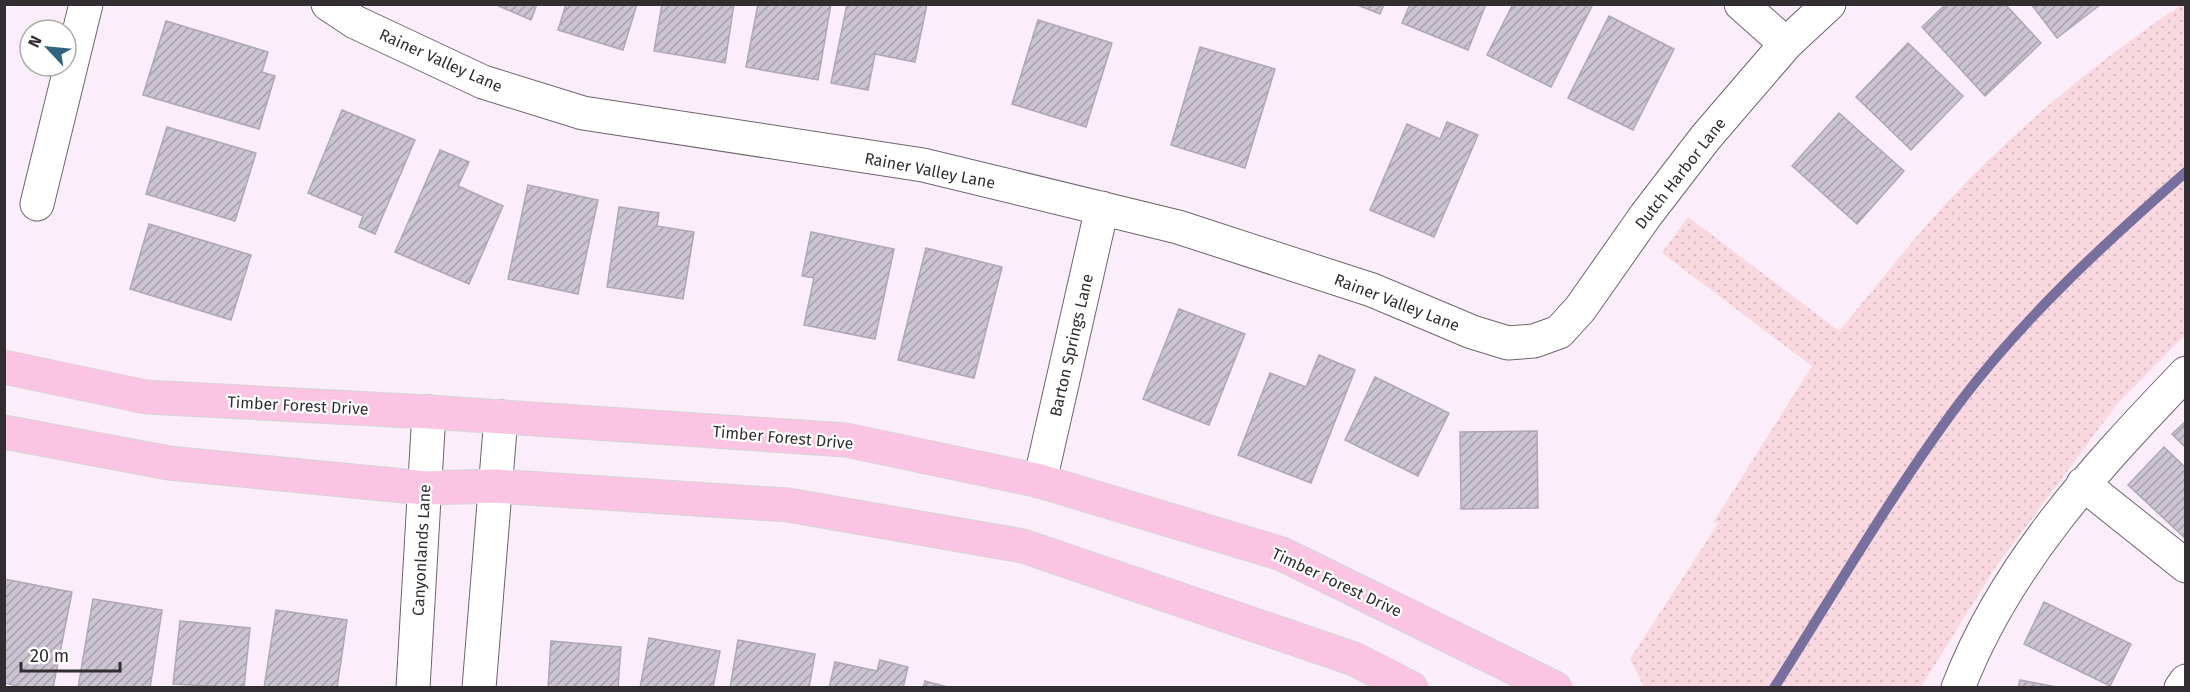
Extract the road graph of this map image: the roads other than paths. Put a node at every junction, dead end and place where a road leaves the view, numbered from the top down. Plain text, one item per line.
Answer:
1 (86, 4) edge
2 (328, 4) edge
3 (1741, 4) edge
4 (1829, 4) edge
5 (1786, 44) junction
6 (37, 204) dead end
7 (1102, 208) junction
8 (1534, 341) joint
9 (4, 367) edge
10 (2186, 373) edge
11 (429, 411) junction
12 (501, 417) junction
13 (4, 432) edge
14 (1041, 481) junction
15 (2083, 484) junction
16 (495, 486) junction
17 (425, 488) junction
18 (2186, 566) edge
19 (2186, 681) edge
20 (413, 687) edge
21 (479, 687) edge
22 (1411, 687) edge
23 (1555, 687) edge
24 (1958, 687) edge
25 (2181, 687) edge

1 - 6 street
2 - 7 street, Rainer Valley Lane
3 - 5 street
4 - 5 street, Dutch Harbor Lane
5 - 8 street, Dutch Harbor Lane
7 - 8 street, Rainer Valley Lane
7 - 14 street, Barton Springs Lane
9 - 11 main road, Timber Forest Drive
10 - 15 street
11 - 12 main road, Timber Forest Drive
11 - 17 street, Canyonlands Lane
12 - 14 main road, Timber Forest Drive
12 - 16 street
13 - 17 main road
14 - 23 main road, Timber Forest Drive
15 - 18 street
15 - 24 street
16 - 17 main road
16 - 21 street
16 - 22 main road
17 - 20 street, Canyonlands Lane
19 - 25 street

